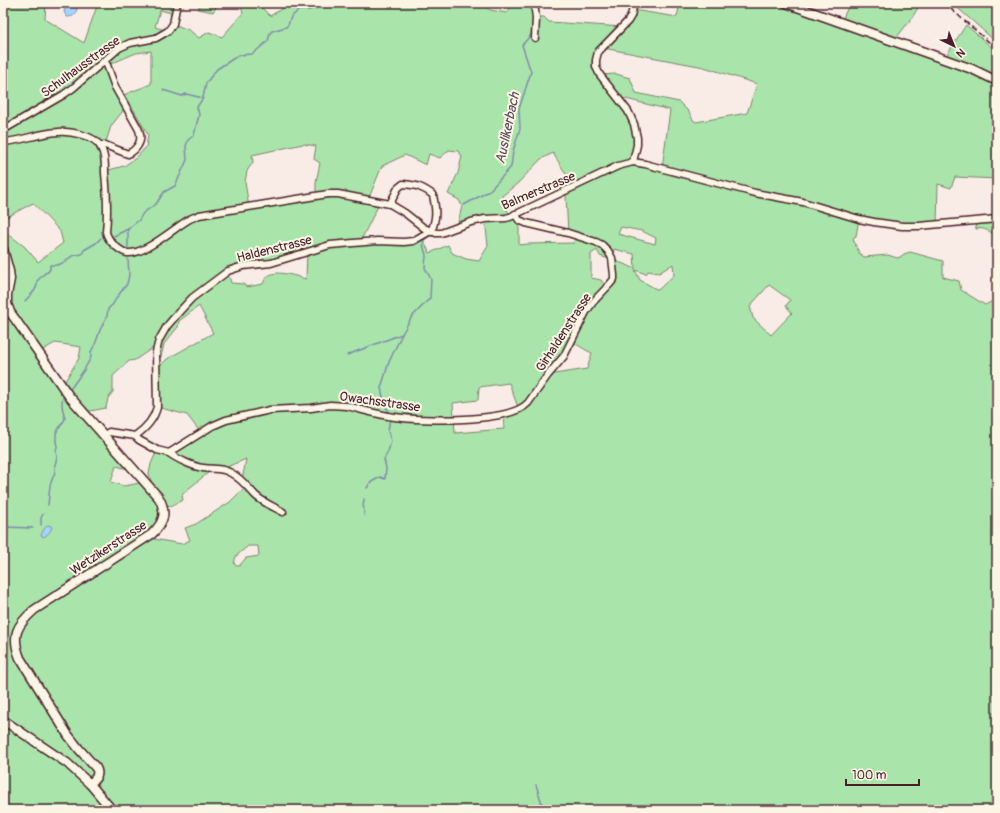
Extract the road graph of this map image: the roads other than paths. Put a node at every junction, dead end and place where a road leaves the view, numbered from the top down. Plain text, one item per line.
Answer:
1 (177, 3) edge
2 (534, 3) edge
3 (634, 3) edge
4 (786, 3) edge
5 (535, 38) dead end
6 (104, 61) junction
7 (997, 81) edge
8 (3, 130) edge
9 (3, 142) edge
10 (100, 146) junction
11 (633, 162) junction
12 (390, 204) junction
13 (515, 214) junction
14 (997, 219) edge
15 (430, 231) junction
16 (3, 249) edge
17 (6, 279) edge
18 (524, 407) joint
19 (104, 435) junction
20 (134, 436) junction
21 (169, 453) junction
22 (283, 512) dead end
23 (3, 720) edge
24 (90, 784) junction
25 (112, 810) edge

1 - 6 street, Schulhausstrasse
2 - 5 street
3 - 11 street
4 - 7 street
6 - 8 street, Schulhausstrasse
6 - 10 street
9 - 10 street
10 - 12 street
11 - 13 street, Balmerstrasse
11 - 14 street, Balmerstrasse
12 - 15 street
12 - 15 street
13 - 15 street, Balmerstrasse
13 - 18 street, Girhaldenstrasse
15 - 20 street, Haldenstrasse
16 - 17 street, Wetzikerstrasse
17 - 19 street, Wetzikerstrasse
18 - 21 street, Owachsstrasse
19 - 20 street
19 - 24 street, Wetzikerstrasse
20 - 21 street
21 - 22 street
23 - 24 street
24 - 25 street

